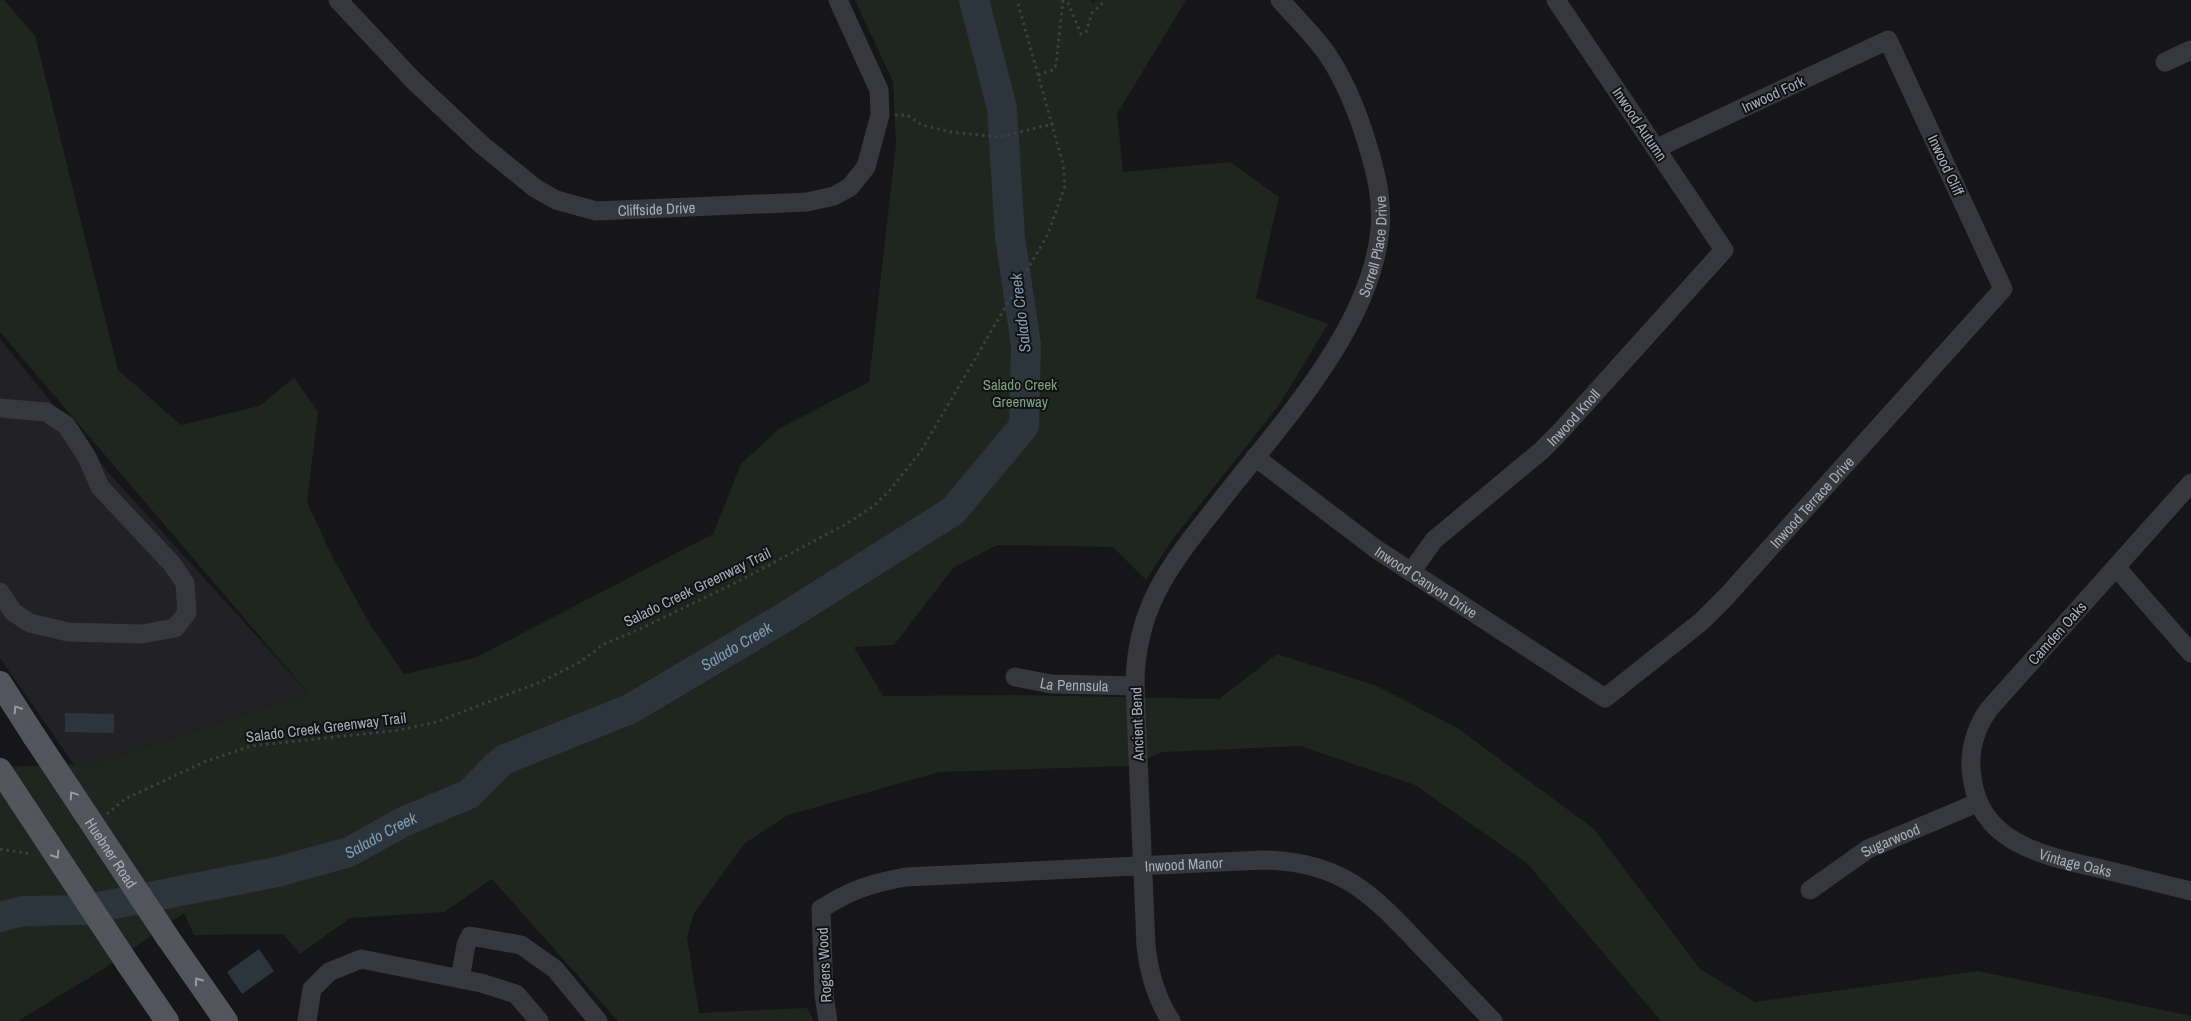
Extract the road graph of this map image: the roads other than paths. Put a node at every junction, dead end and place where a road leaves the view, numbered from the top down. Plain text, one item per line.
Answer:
1 (338, 0) edge
2 (838, 0) edge
3 (1280, 0) edge
4 (1556, 0) edge
5 (1888, 40) joint
6 (2191, 50) edge
7 (2165, 62) dead end
8 (1657, 148) junction
9 (1724, 250) joint
10 (2003, 289) joint
11 (0, 408) edge
12 (1254, 457) junction
13 (2191, 483) edge
14 (2116, 567) junction
15 (1411, 572) junction
16 (0, 592) edge
17 (2191, 653) edge
18 (1015, 677) dead end
19 (0, 683) edge
20 (1135, 686) junction
21 (1605, 698) joint
22 (0, 770) edge
23 (1977, 803) junction
24 (1142, 866) junction
25 (1810, 890) dead end
26 (2191, 891) edge
27 (821, 908) joint
28 (460, 979) junction
29 (167, 1021) edge
30 (226, 1021) edge
31 (307, 1021) edge
32 (539, 1021) edge
33 (598, 1021) edge
34 (828, 1021) edge
35 (1171, 1021) edge
36 (1493, 1021) edge

1 - 2 street, Cliffside Drive
3 - 12 street, Sorrell Place Drive
4 - 8 street, Inwood Autumn
5 - 8 street, Inwood Fork
5 - 10 street, Inwood Cliff
6 - 7 street
8 - 9 street, Inwood Autumn
9 - 15 street, Inwood Knoll
10 - 21 street, Inwood Terrace Drive
11 - 16 street
12 - 15 street, Inwood Canyon Drive
12 - 20 street, Ancient Bend
13 - 14 street, Camden Oaks
14 - 17 street
14 - 23 street, Camden Oaks
15 - 21 street, Inwood Canyon Drive
18 - 20 street, La Pennsula
30 -> 19 main road, Huebner Road, bridge
20 - 24 street, Ancient Bend
22 -> 29 main road, bridge
23 - 25 street, Sugarwood
23 - 26 street, Vintage Oaks
24 - 27 street, Inwood Manor
24 - 35 street, Ancient Bend
24 - 36 street, Inwood Manor
27 - 34 street, Rogers Wood
28 - 31 street
28 - 32 street
28 - 33 street

